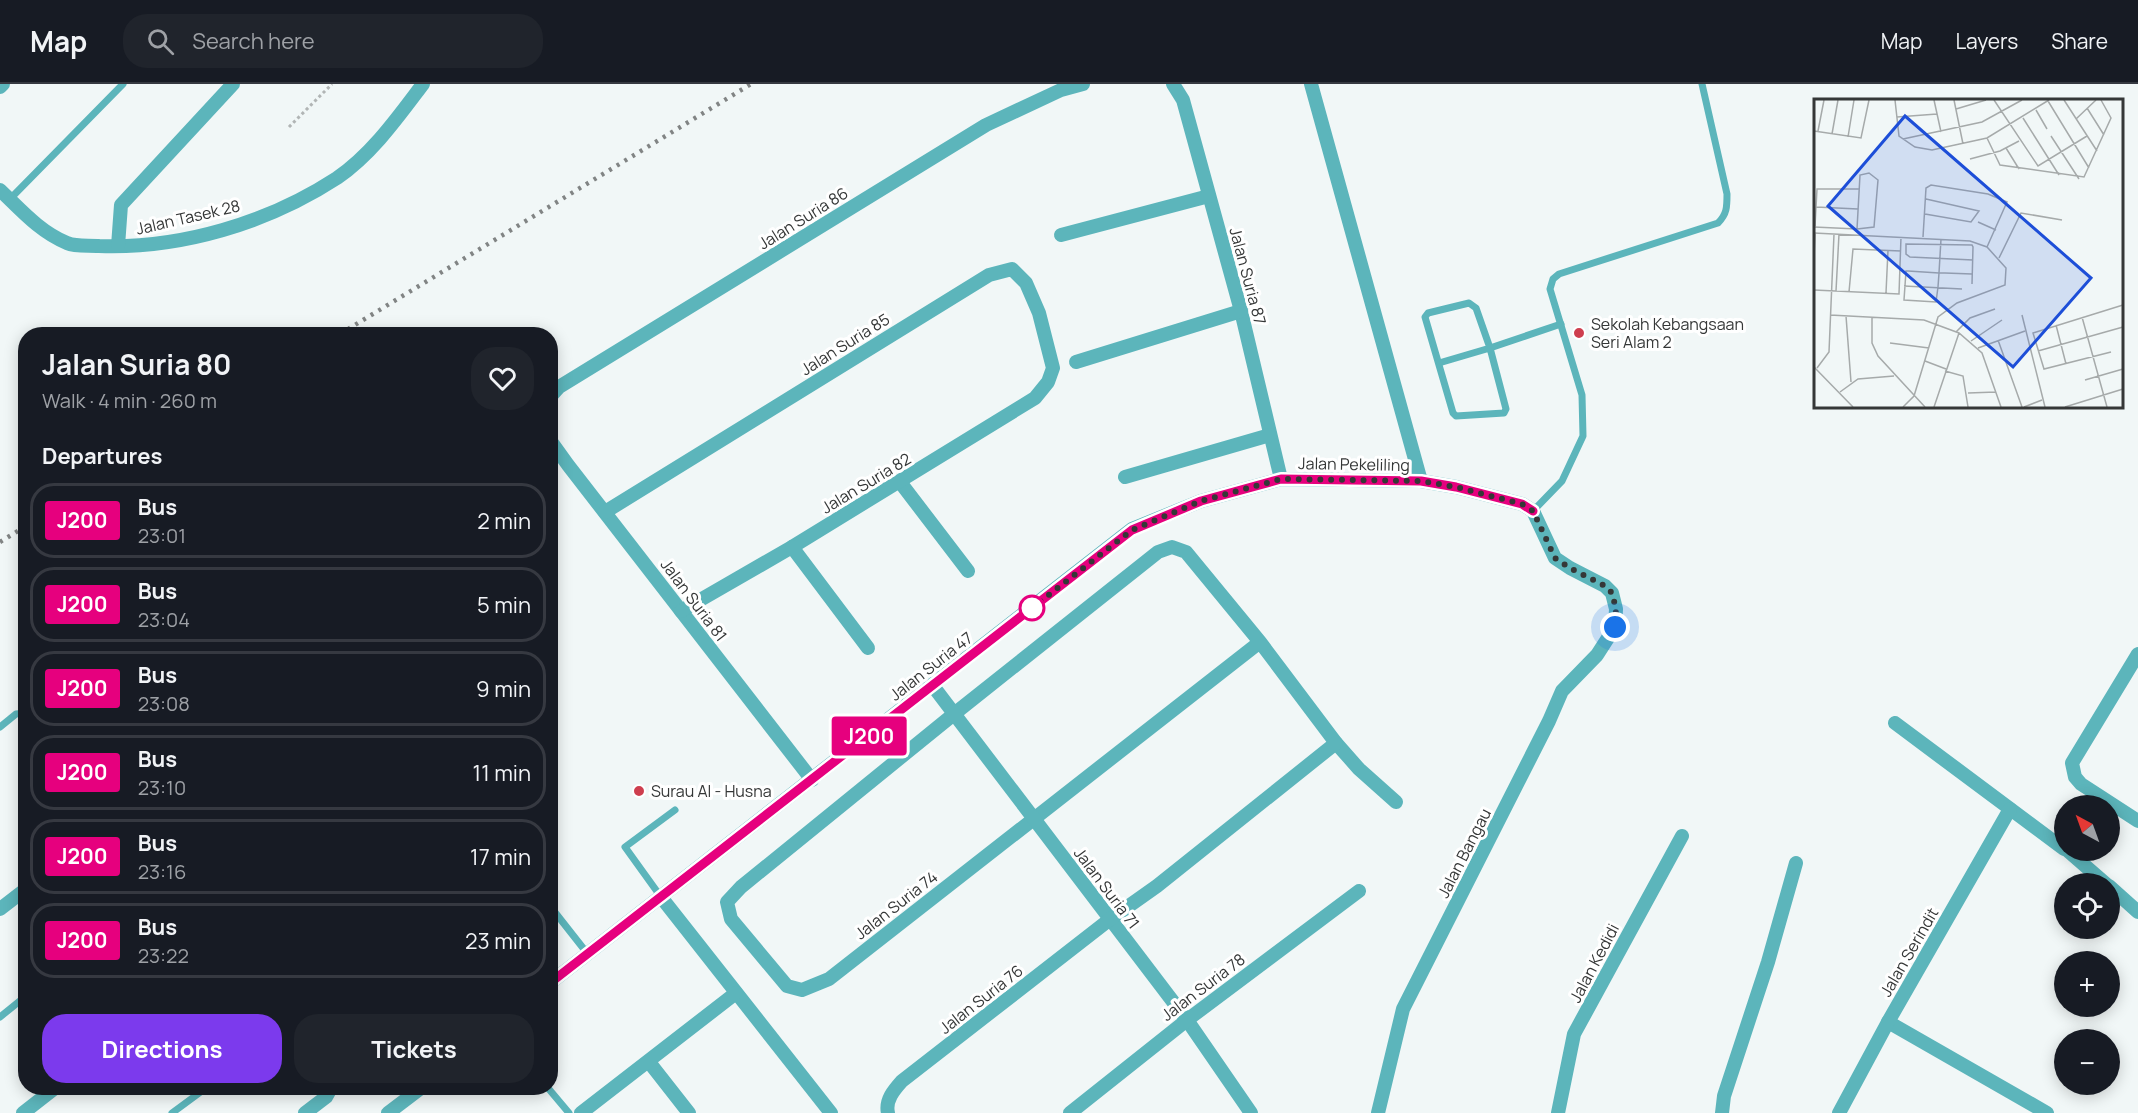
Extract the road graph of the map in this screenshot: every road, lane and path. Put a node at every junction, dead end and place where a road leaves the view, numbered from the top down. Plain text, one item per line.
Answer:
1 (123, 84) edge
2 (233, 84) edge
3 (332, 84) edge
4 (423, 84) edge
5 (1083, 84) edge
6 (1173, 84) edge
7 (1311, 84) edge
8 (1702, 84) edge
9 (289, 127) dead end
10 (5, 195) edge
11 (1209, 196) junction
12 (1061, 235) dead end
13 (118, 246) junction
14 (1241, 311) junction
15 (1561, 324) junction
16 (1490, 348) junction
17 (1076, 362) dead end
18 (1439, 363) junction
19 (1053, 368) joint
20 (558, 388) edge
21 (1270, 435) junction
22 (558, 451) edge
23 (1125, 477) dead end
24 (1281, 479) junction
25 (1421, 481) junction
26 (900, 482) junction
27 (1533, 511) junction
28 (605, 512) junction
29 (1132, 530) joint
30 (792, 547) junction
31 (968, 571) dead end
32 (681, 611) junction
33 (1260, 642) junction
34 (868, 648) dead end
35 (2138, 654) edge
36 (933, 686) junction
37 (18, 714) edge
38 (954, 714) junction
39 (1895, 723) dead end
40 (0, 727) edge
41 (1336, 743) junction
42 (812, 780) junction
43 (1396, 802) dead end
44 (2010, 809) junction
45 (675, 810) dead end
46 (1033, 818) junction
47 (2138, 822) edge
48 (1682, 836) dead end
49 (2054, 842) edge
50 (2079, 861) edge
51 (1796, 863) dead end
52 (2093, 873) edge
53 (1359, 891) dead end
54 (18, 894) edge
55 (2120, 896) edge
56 (661, 897) junction
57 (2, 904) edge
58 (2138, 912) edge
59 (558, 916) edge
60 (1109, 920) junction
61 (587, 953) junction
62 (558, 977) edge
63 (736, 993) junction
64 (18, 1002) edge
65 (0, 1017) edge
66 (1187, 1020) junction
67 (1888, 1022) junction
68 (649, 1062) junction
69 (47, 1095) edge
70 (196, 1095) edge
71 (321, 1095) edge
72 (412, 1095) edge
73 (554, 1095) edge
74 (23, 1113) edge
75 (172, 1113) edge
76 (305, 1113) edge
77 (388, 1113) edge
78 (569, 1113) edge
79 (581, 1113) edge
80 (689, 1113) edge
81 (831, 1113) edge
82 (888, 1113) edge
83 (1070, 1113) edge
84 (1251, 1113) edge
85 (1378, 1113) edge
86 (1558, 1113) edge
87 (1722, 1113) edge
88 (1839, 1113) edge
89 (2047, 1113) edge

1 - 10 lane
2 - 13 street
3 - 9 path
4 - 13 street, Jalan Tasek 28
5 - 20 street, Jalan Suria 86
6 - 11 street, Jalan Suria 87
7 - 25 street
8 - 15 lane
10 - 13 street, Jalan Tasek 28
11 - 12 street
11 - 14 street, Jalan Suria 87
14 - 17 street
14 - 21 street, Jalan Suria 87
15 - 16 lane
15 - 27 lane
16 - 18 lane
16 - 18 lane
16 - 18 lane
19 - 26 street, Jalan Suria 82
19 - 28 street, Jalan Suria 85
21 - 23 street
21 - 24 street, Jalan Suria 87
22 - 28 street, Jalan Suria 81
24 - 25 street, Jalan Pekeliling
24 - 29 street, Jalan Pekeliling
25 - 27 street, Jalan Pekeliling
26 - 30 street, Jalan Suria 82
26 - 31 street
27 - 85 street, Jalan Bangau
28 - 32 street, Jalan Suria 81
29 - 36 street, Jalan Suria 47
30 - 32 street, Jalan Suria 82
30 - 34 street
32 - 42 street, Jalan Suria 81
33 - 38 street
33 - 41 street
33 - 46 street
35 - 47 street
36 - 38 street, Jalan Suria 71
36 - 42 street, Jalan Suria 47
37 - 40 lane
38 - 46 street, Jalan Suria 71
38 - 46 street, Jalan Suria 74
39 - 44 street
41 - 43 street
41 - 60 street, Jalan Suria 76
42 - 56 street, Jalan Suria 47
44 - 49 street
44 - 67 street, Jalan Serindit
45 - 56 lane
46 - 60 street, Jalan Suria 71
48 - 86 street, Jalan Kedidi
50 - 52 street
51 - 87 street
53 - 66 street, Jalan Suria 78
54 - 57 street
55 - 58 street
56 - 61 street, Jalan Suria 47
56 - 63 street
59 - 61 lane
60 - 66 street, Jalan Suria 71
60 - 82 street, Jalan Suria 76
61 - 62 street, Jalan Suria 47
63 - 68 street
63 - 81 street
64 - 65 lane
66 - 83 street, Jalan Suria 78
66 - 84 street, Jalan Suria 71
67 - 88 street, Jalan Serindit
67 - 89 street
68 - 79 street
68 - 80 street
69 - 74 street
70 - 75 lane
71 - 76 street
72 - 77 street
73 - 78 lane

